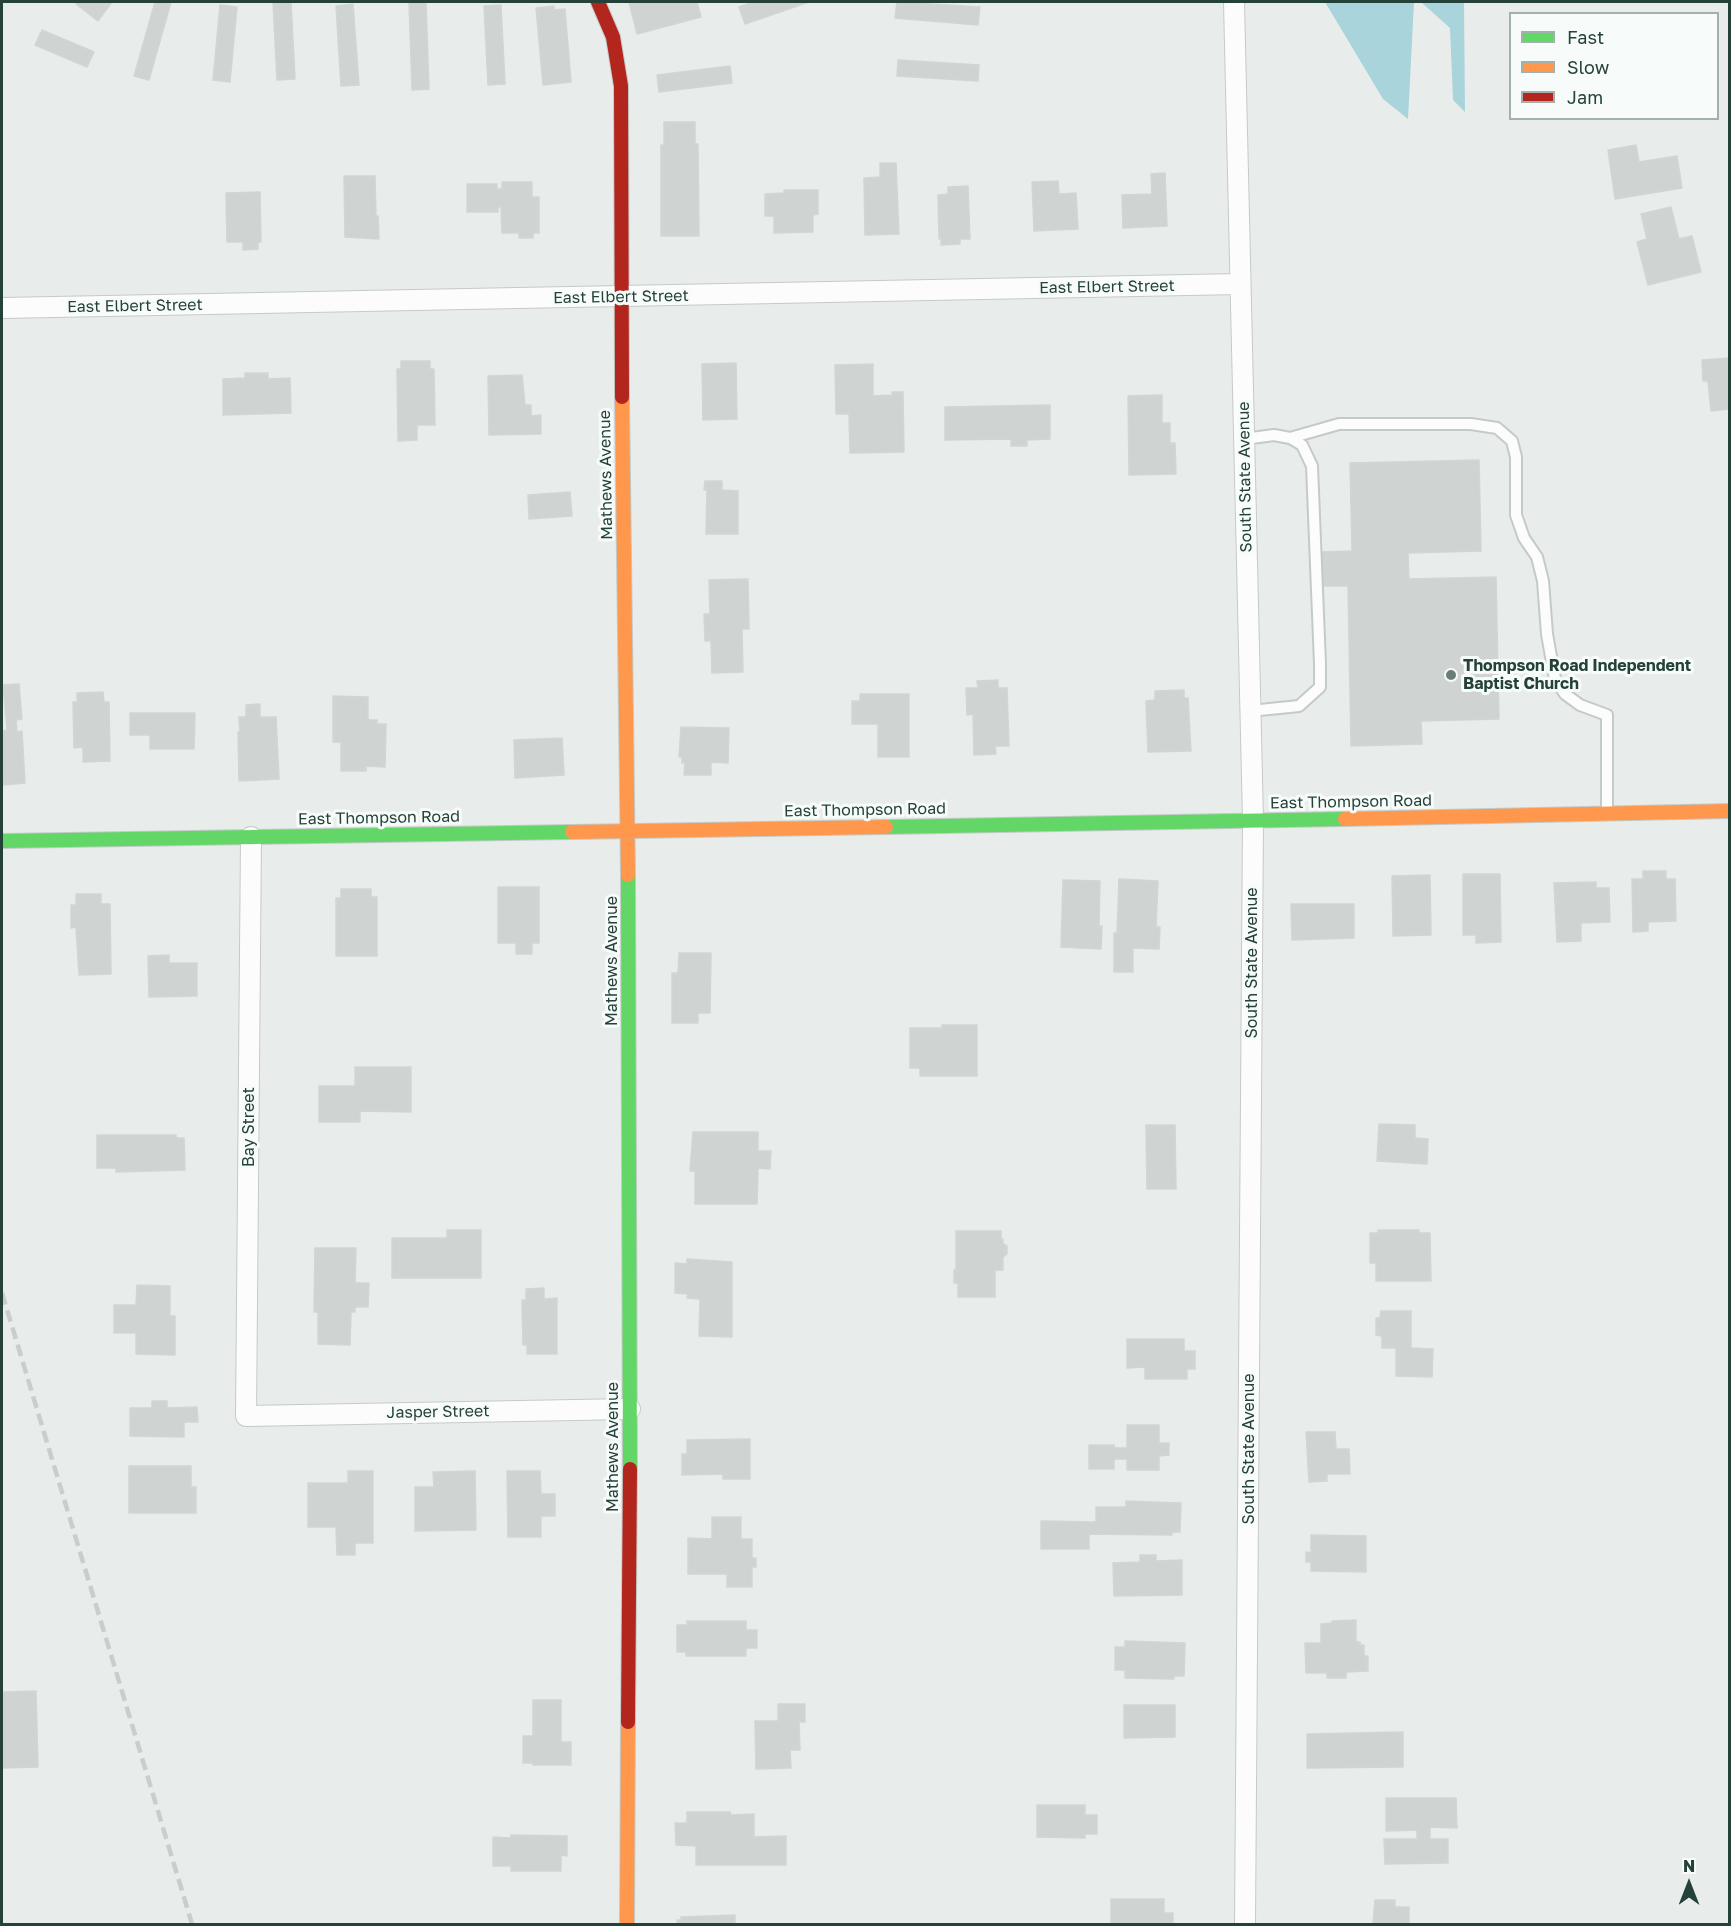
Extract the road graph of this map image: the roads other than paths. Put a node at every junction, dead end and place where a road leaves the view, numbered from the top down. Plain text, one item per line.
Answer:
1 (598, 2) edge
2 (1234, 2) edge
3 (1240, 284) junction
4 (620, 297) junction
5 (2, 308) edge
6 (1290, 438) junction
7 (1244, 439) junction
8 (1250, 711) junction
9 (1730, 811) edge
10 (1607, 813) junction
11 (1253, 821) junction
12 (628, 830) junction
13 (251, 837) junction
14 (2, 841) edge
15 (630, 1408) junction
16 (246, 1416) joint
17 (627, 1924) edge
18 (1245, 1924) edge

1 - 4 street, Mathews Avenue
2 - 3 street, South State Avenue
3 - 4 street, East Elbert Street
3 - 7 street, South State Avenue
4 - 5 street, East Elbert Street
4 - 12 street, Mathews Avenue
6 - 7 lane
6 - 8 lane
6 - 10 lane
7 - 8 street, South State Avenue
8 - 11 street, South State Avenue
9 - 10 street, East Thompson Road
10 - 11 street, East Thompson Road
11 - 12 street, East Thompson Road
11 - 18 street, South State Avenue
12 - 13 street, East Thompson Road
12 - 15 street, Mathews Avenue
13 - 14 street, East Thompson Road
13 - 16 street, Bay Street
15 - 16 street, Jasper Street
15 - 17 street, Mathews Avenue

